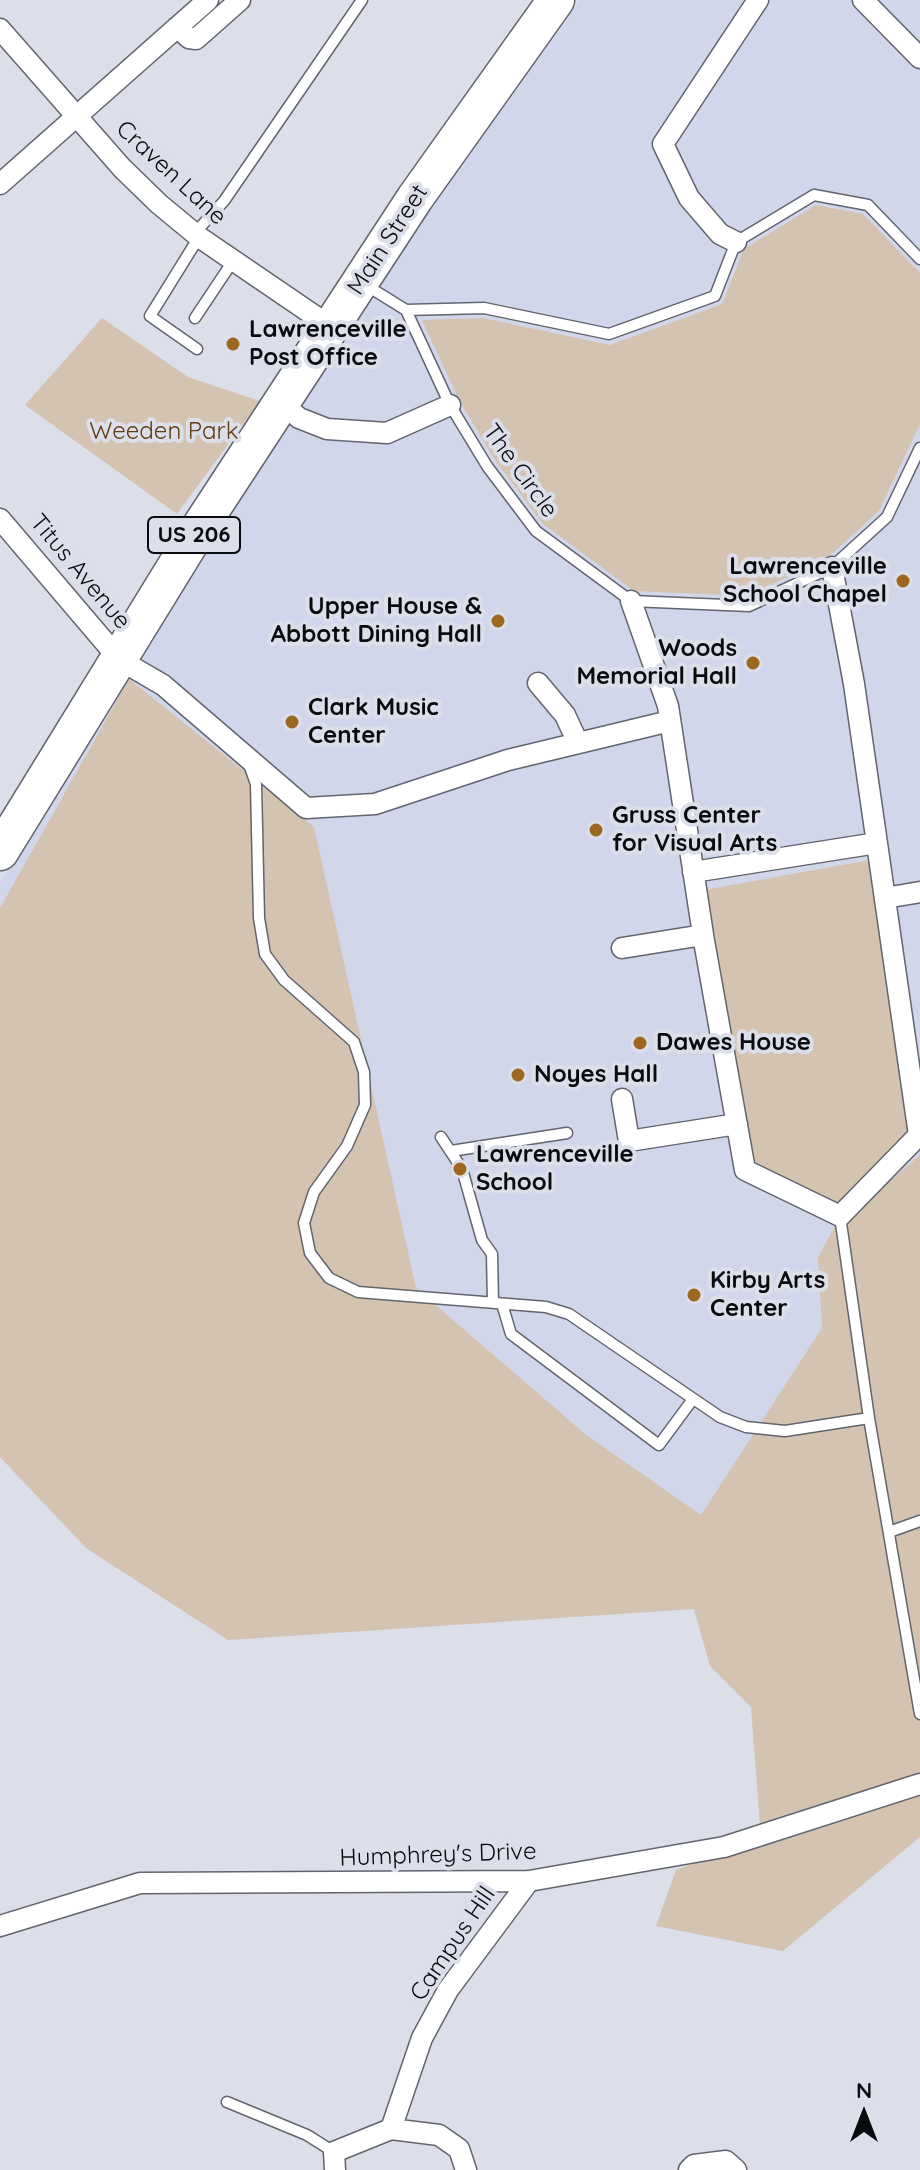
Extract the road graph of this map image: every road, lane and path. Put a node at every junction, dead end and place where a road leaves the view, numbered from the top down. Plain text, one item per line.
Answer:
1 (208, 0) edge
2 (240, 0) edge
3 (362, 0) edge
4 (556, 0) edge
5 (758, 0) edge
6 (863, 0) edge
7 (177, 27) junction
8 (0, 29) edge
9 (920, 58) edge
10 (76, 117) junction
11 (0, 184) edge
12 (196, 236) junction
13 (736, 242) junction
14 (920, 259) edge
15 (233, 261) junction
16 (360, 281) junction
17 (406, 310) junction
18 (195, 318) dead end
19 (331, 327) junction
20 (197, 349) dead end
21 (283, 404) junction
22 (450, 405) junction
23 (920, 448) edge
24 (0, 519) edge
25 (832, 567) junction
26 (631, 601) junction
27 (120, 660) junction
28 (538, 683) dead end
29 (670, 721) junction
30 (578, 743) junction
31 (244, 755) junction
32 (877, 843) junction
33 (0, 852) edge
34 (693, 872) junction
35 (920, 892) edge
36 (885, 898) junction
37 (703, 935) junction
38 (622, 948) dead end
39 (622, 1099) dead end
40 (737, 1124) junction
41 (567, 1133) dead end
42 (441, 1137) dead end
43 (451, 1151) junction
44 (840, 1216) junction
45 (498, 1304) junction
46 (693, 1399) junction
47 (869, 1418) junction
48 (920, 1521) edge
49 (889, 1532) junction
50 (920, 1714) edge
51 (920, 1784) edge
52 (529, 1881) junction
53 (0, 1926) edge
54 (227, 2102) dead end
55 (391, 2129) junction
56 (334, 2161) edge
57 (466, 2170) edge
58 (689, 2170) edge
59 (736, 2170) edge

1 - 7 street
2 - 7 street
3 - 12 lane
4 - 16 highway, Main Street / US 206
5 - 13 street
6 - 9 street
7 - 10 street
8 - 10 street, Craven Lane
10 - 11 street
10 - 12 street, Craven Lane
12 - 15 street, Craven Lane
12 - 20 lane
13 - 14 lane
13 - 17 lane
15 - 18 lane
15 - 19 street, Craven Lane
16 - 17 lane
16 - 19 highway, Main Street / US 206
17 - 22 lane, The Circle
19 - 21 highway, Main Street / US 206
21 - 22 street
21 - 27 highway, Main Street / US 206
22 - 26 lane, The Circle
23 - 25 lane
24 - 27 street, Titus Avenue
25 - 26 lane
25 - 32 street
26 - 29 street
27 - 31 street, Titus Avenue
27 - 33 highway, Main Street / US 206
28 - 30 street
29 - 30 street, Titus Avenue
29 - 34 street
30 - 31 street, Titus Avenue
31 - 45 lane
32 - 34 street
32 - 36 street
34 - 37 street
35 - 36 street
36 - 44 street
37 - 38 street
37 - 40 street
39 - 40 street
40 - 44 street
41 - 43 lane
42 - 43 lane
43 - 45 lane
44 - 47 lane
45 - 46 lane
45 - 46 lane
46 - 47 lane
47 - 49 lane
48 - 49 lane
49 - 50 lane
51 - 52 street, Humphrey's Drive
52 - 53 street, Humphrey's Drive
52 - 55 street, Campus Hill
54 - 56 lane
55 - 56 street
55 - 57 street
58 - 59 street

